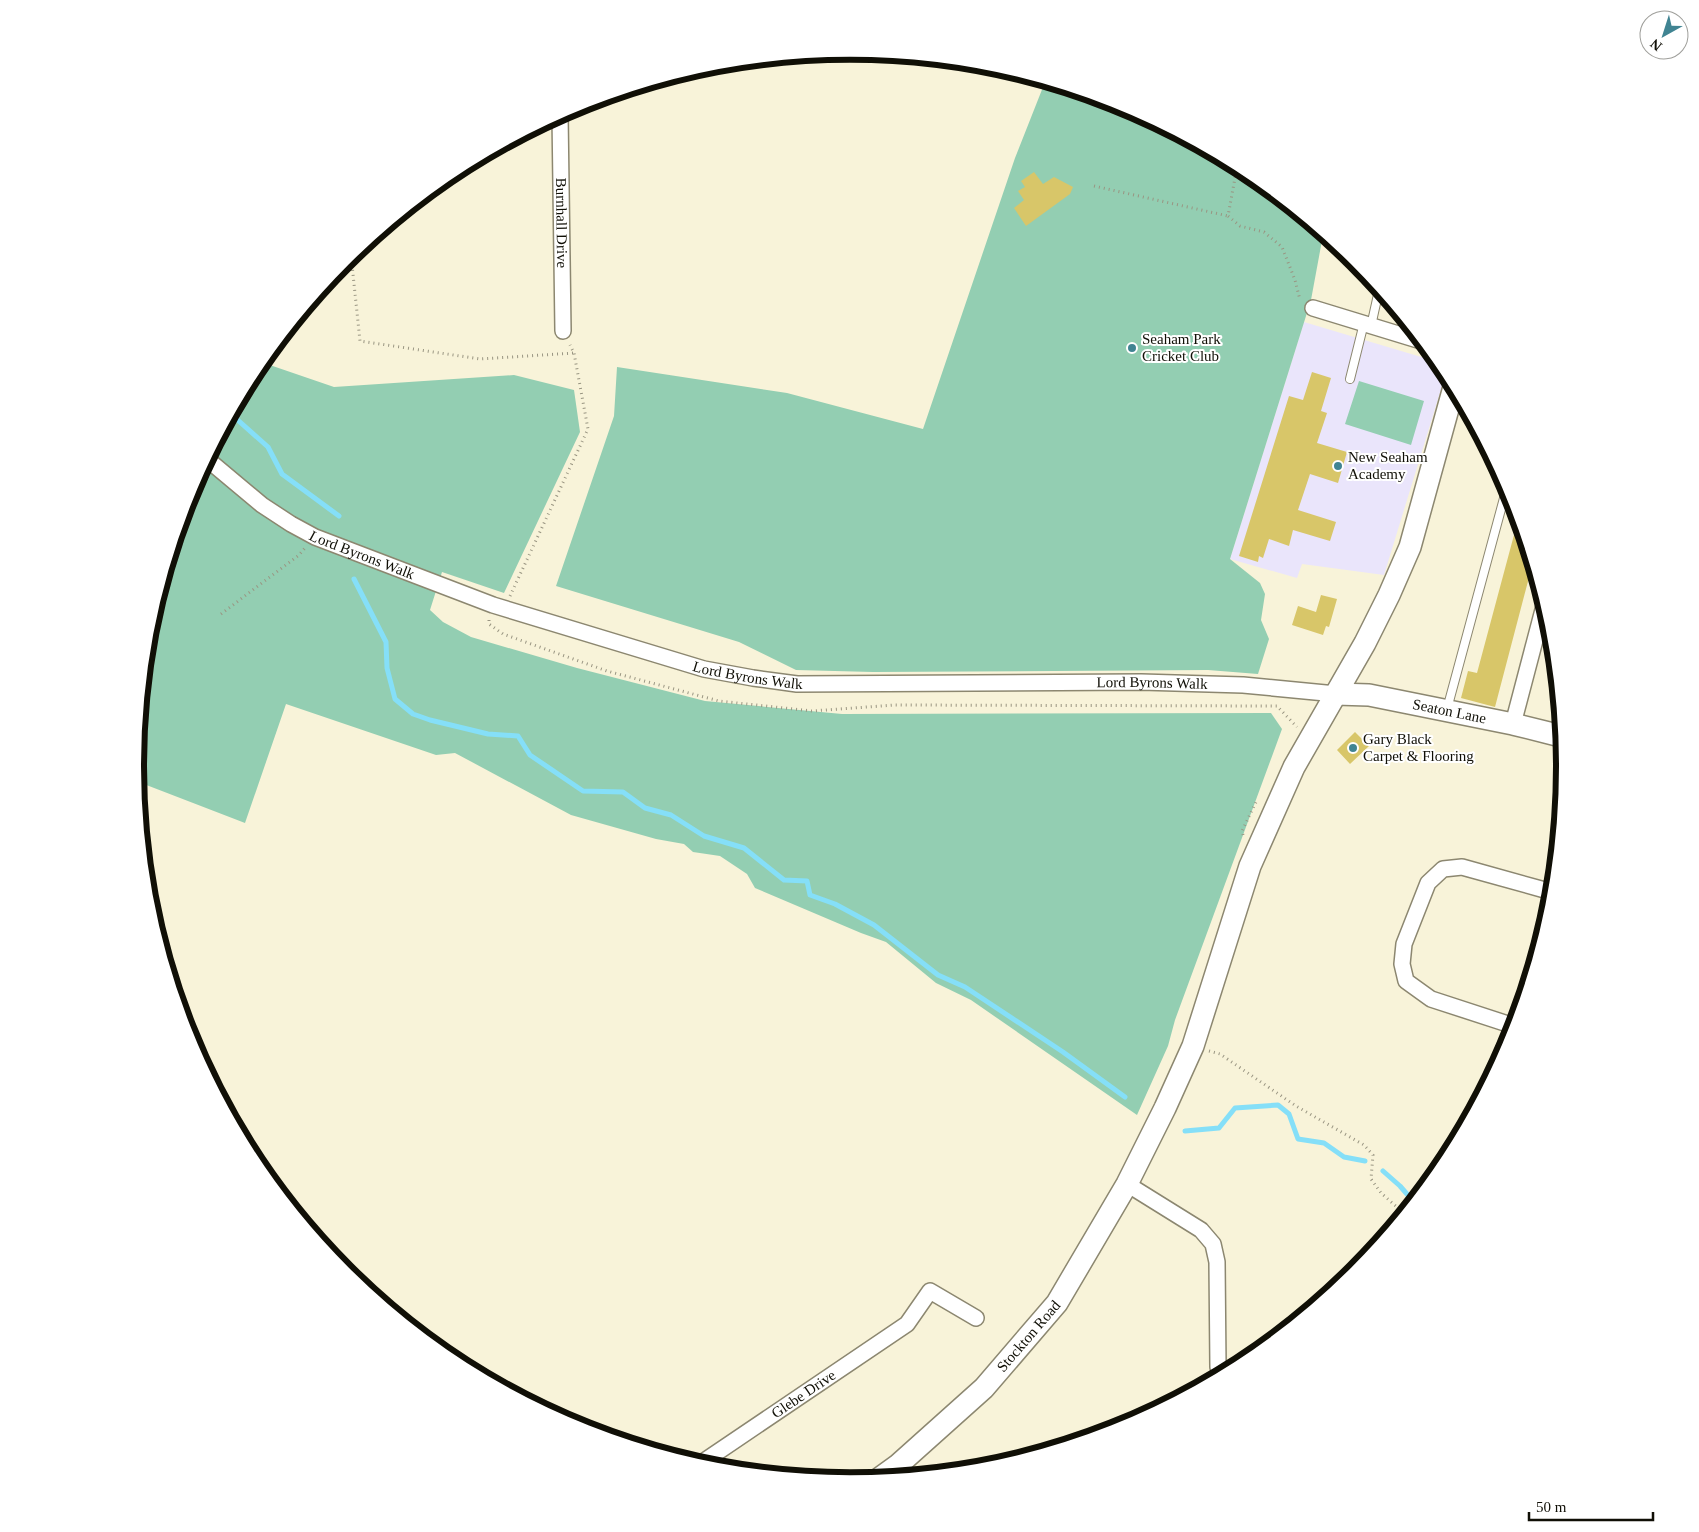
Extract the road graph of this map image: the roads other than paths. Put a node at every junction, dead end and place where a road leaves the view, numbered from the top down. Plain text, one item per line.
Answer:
1 (560, 123) edge
2 (1377, 297) edge
3 (1313, 308) road end
4 (1368, 325) junction
5 (563, 331) road end
6 (1412, 338) edge
7 (1350, 379) dead end
8 (1451, 397) edge
9 (212, 463) edge
10 (1504, 500) edge
11 (1540, 621) edge
12 (1336, 694) junction
13 (1447, 711) junction
14 (1513, 724) junction
15 (1555, 734) edge
16 (1544, 890) edge
17 (1507, 1024) edge
18 (1128, 1184) junction
19 (976, 1318) dead end
20 (1218, 1367) edge
21 (710, 1457) edge
22 (891, 1470) edge

1 - 5 street, Burnhall Drive
2 - 4 lane
3 - 4 street
4 - 6 street
4 - 7 lane
8 - 12 main road, Stockton Road
9 - 12 street, Lord Byrons Walk
10 - 13 lane
11 - 14 street
12 - 13 main road, Seaton Lane
12 - 18 main road, Stockton Road
13 - 14 main road, Seaton Lane
14 - 15 main road, Seaton Lane
16 - 17 street
18 - 20 street
18 - 22 main road, Stockton Road
19 - 21 street, Glebe Drive

